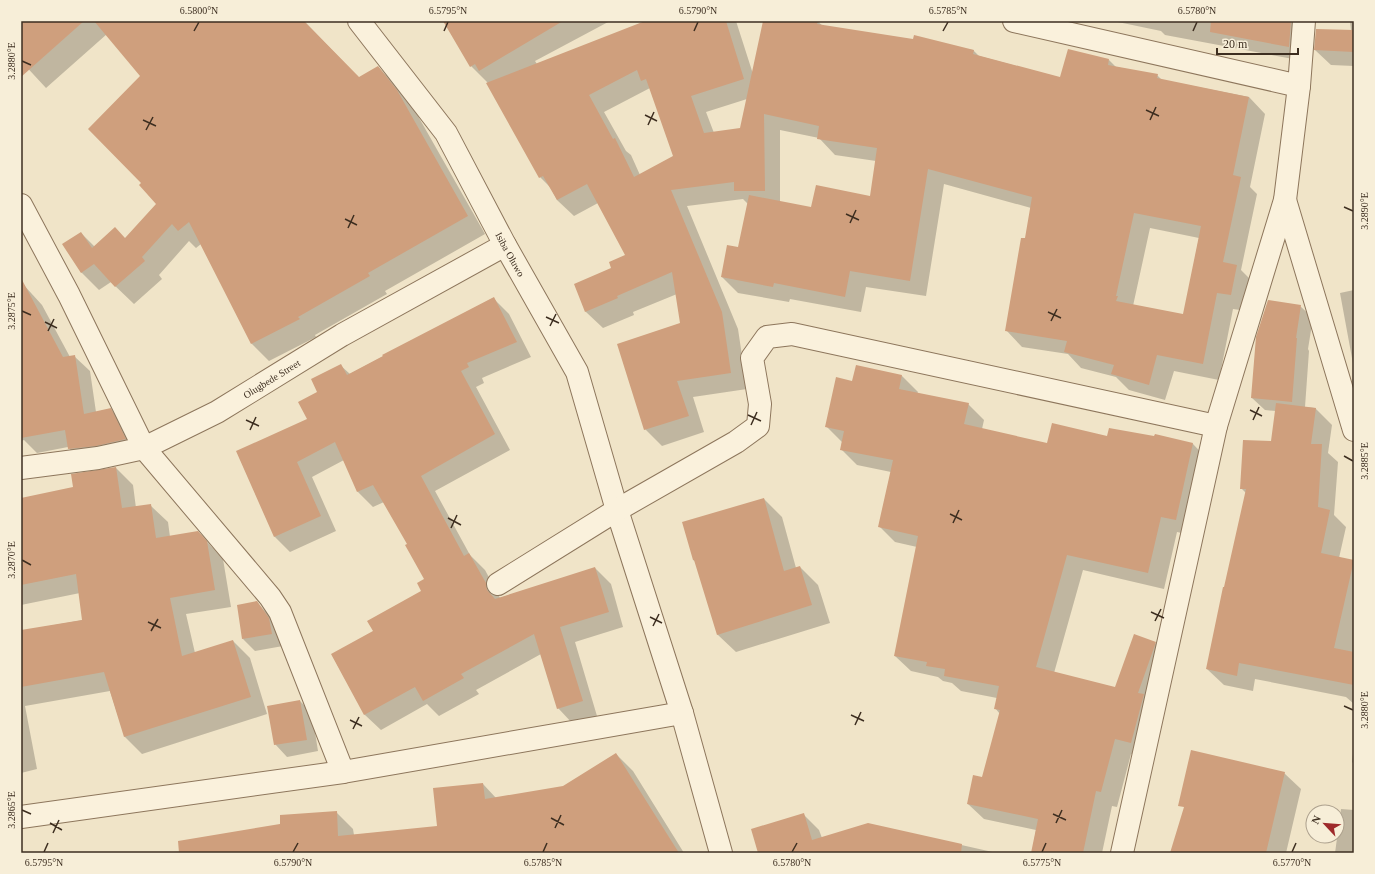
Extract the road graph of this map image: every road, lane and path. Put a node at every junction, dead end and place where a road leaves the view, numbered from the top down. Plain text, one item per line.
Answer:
1 (359, 21) edge
2 (1014, 21) edge
3 (1304, 21) edge
4 (1299, 86) junction
5 (1285, 200) junction
6 (21, 205) edge
7 (505, 245) junction
8 (1216, 426) junction
9 (1354, 430) edge
10 (144, 448) junction
11 (21, 468) edge
12 (617, 510) junction
13 (498, 584) dead end
14 (682, 712) junction
15 (343, 772) junction
16 (21, 817) edge
17 (721, 853) edge
18 (1122, 853) edge

1 - 7 street, Isiba Oluwo
2 - 4 street
3 - 4 street
4 - 5 street
5 - 8 street
5 - 9 street
6 - 10 street
7 - 10 street, Olugbede Street
7 - 12 street, Isiba Oluwo
8 - 12 street
8 - 18 street
10 - 11 street, Olugbede Street
10 - 15 street
12 - 13 street
12 - 14 street, Isiba Oluwo
14 - 15 street
14 - 17 street, Isiba Oluwo
15 - 16 street

